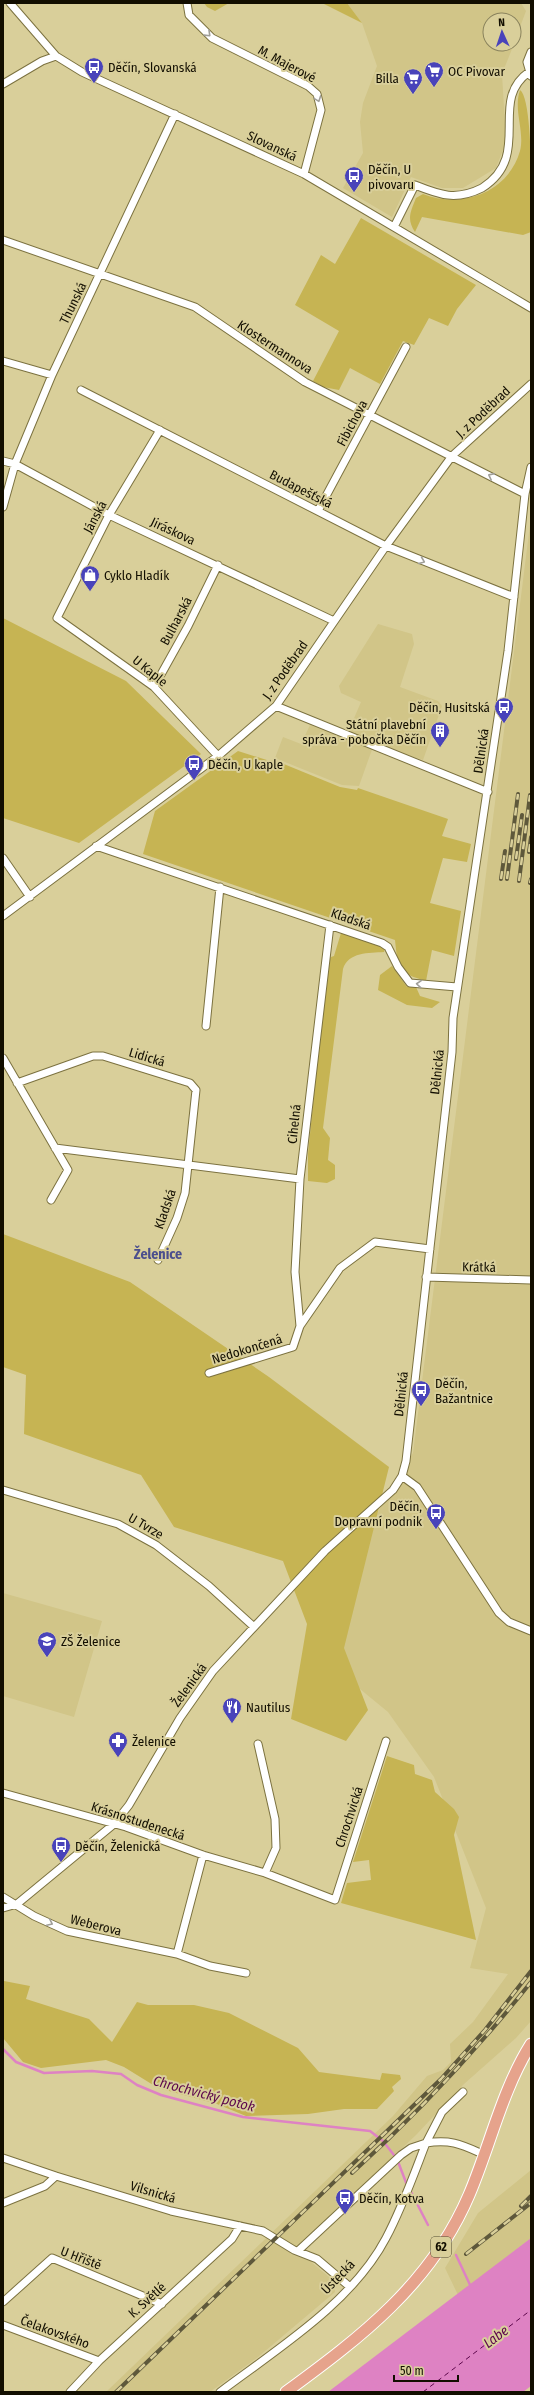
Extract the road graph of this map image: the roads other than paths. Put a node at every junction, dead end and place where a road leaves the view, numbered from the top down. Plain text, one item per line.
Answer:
1 (10, 3) edge
2 (187, 3) edge
3 (531, 52) edge
4 (56, 56) junction
5 (530, 74) edge
6 (3, 84) edge
7 (175, 114) junction
8 (304, 174) junction
9 (394, 227) junction
10 (3, 240) edge
11 (101, 273) junction
12 (531, 308) edge
13 (406, 347) dead end
14 (3, 361) edge
15 (52, 375) junction
16 (531, 384) edge
17 (81, 390) dead end
18 (371, 414) junction
19 (160, 430) junction
20 (452, 456) junction
21 (3, 461) edge
22 (15, 464) junction
23 (531, 467) edge
24 (525, 494) junction
25 (3, 507) edge
26 (318, 511) junction
27 (109, 515) junction
28 (386, 546) junction
29 (218, 564) junction
30 (514, 598) junction
31 (57, 618) joint
32 (334, 621) junction
33 (154, 687) junction
34 (276, 706) junction
35 (218, 756) junction
36 (488, 792) junction
37 (96, 846) junction
38 (3, 858) edge
39 (220, 886) junction
40 (30, 897) junction
41 (3, 916) edge
42 (330, 925) junction
43 (457, 987) junction
44 (206, 1026) dead end
45 (3, 1058) edge
46 (17, 1083) junction
47 (55, 1148) junction
48 (189, 1165) junction
49 (300, 1179) junction
50 (51, 1200) dead end
51 (430, 1249) junction
52 (158, 1260) dead end
53 (426, 1277) junction
54 (531, 1280) edge
55 (300, 1326) junction
56 (209, 1373) dead end
57 (402, 1476) junction
58 (3, 1490) edge
59 (254, 1628) junction
60 (531, 1631) edge
61 (386, 1741) dead end
62 (258, 1744) dead end
63 (3, 1792) edge
64 (114, 1824) junction
65 (203, 1855) junction
66 (265, 1873) junction
67 (3, 1897) edge
68 (335, 1900) joint
69 (16, 1904) junction
70 (3, 1908) edge
71 (177, 1954) junction
72 (246, 1973) dead end
73 (531, 2044) edge
74 (463, 2092) dead end
75 (426, 2143) junction
76 (485, 2155) junction
77 (3, 2158) edge
78 (56, 2176) junction
79 (3, 2203) edge
80 (240, 2226) junction
81 (299, 2250) junction
82 (350, 2287) junction
83 (3, 2302) edge
84 (162, 2304) junction
85 (3, 2325) edge
86 (98, 2361) junction
87 (70, 2392) edge
88 (220, 2392) edge
89 (286, 2392) edge

1 - 4 street, Slovanská
2 -> 8 street, M. Majerové
3 - 5 street
4 - 6 street
4 - 7 street, Slovanská
5 - 9 street
7 - 8 street, Slovanská
7 - 11 street, Thunská
8 - 9 street, Slovanská
9 - 12 street, Slovanská
10 - 11 street, Klostermannova
11 - 15 street, Thunská
11 - 18 street, Klostermannova
13 - 18 street, Fibichova
14 - 15 street
15 - 22 street, Thunská
16 - 20 street, J. z Poděbrad
17 - 19 street, Budapešťská
18 - 20 street, Klostermannova
18 - 26 street, Fibichova
19 - 26 street, Budapešťská
19 - 27 street, Jánská
24 -> 20 street, Klostermannova
20 - 28 street, J. z Poděbrad
21 - 22 street, Jiráskova
22 - 25 street, Thunská
22 - 27 street, Jiráskova
23 - 24 street, Dělnická
24 - 30 street, Dělnická
26 - 28 street, Budapešťská
27 - 29 street, Jiráskova
27 - 31 street, Jánská
28 -> 30 street, Budapešťská
28 - 32 street, J. z Poděbrad
29 - 32 street, Jiráskova
29 - 33 street, Bulharská
30 - 36 street, Dělnická
31 - 33 street, U Kaple
32 - 34 street, J. z Poděbrad
33 - 35 street, U Kaple
34 - 35 street, J. z Poděbrad
34 - 36 street
35 - 37 street, J. z Poděbrad
36 - 43 street, Dělnická
37 - 39 street, Kladská
37 - 40 street, J. z Poděbrad
38 - 40 street
39 - 42 street, Kladská
39 - 44 street
40 - 41 street, J. z Poděbrad
43 -> 42 street, Kladská
42 - 49 street, Cihelná
43 - 51 street, Dělnická
45 - 46 street
46 - 47 street
46 - 48 street, Lidická
47 - 48 street
47 - 50 street
48 - 49 street
48 - 52 street, Kladská
49 - 55 street, Cihelná
51 - 53 street, Dělnická
51 - 55 street, Nedokončená
53 - 54 street, Krátká
53 - 57 street, Dělnická
55 - 56 street, Nedokončená
57 - 59 street, Želenická
57 - 60 street
58 - 59 street, U Tvrze
59 - 64 street, Želenická
61 - 68 street, Chrochvická
62 - 66 street
63 - 64 street, Krásnostudenecká
64 - 65 street, Krásnostudenecká
64 - 69 street, Želenická
65 - 66 street, Krásnostudenecká
65 - 71 street
66 - 68 street, Krásnostudenecká
67 - 69 street, Weberova
69 - 70 street, Želenická
69 -> 71 street, Weberova
71 - 72 street, Weberova
73 - 76 main road, 62
74 - 75 street, Ústecká
75 - 76 street
75 - 81 street
75 - 82 street, Ústecká
76 - 89 main road, 62
77 - 78 street, Vilsnická
78 - 79 street
78 - 80 street, Vilsnická
80 - 81 street, Vilsnická
80 - 84 street, K. Světlé
81 - 82 street, Vilsnická
82 - 88 street, Ústecká
83 - 84 street, U Hřiště
84 - 86 street, K. Světlé
85 - 86 street, Čelakovského
86 - 87 street, K. Světlé

